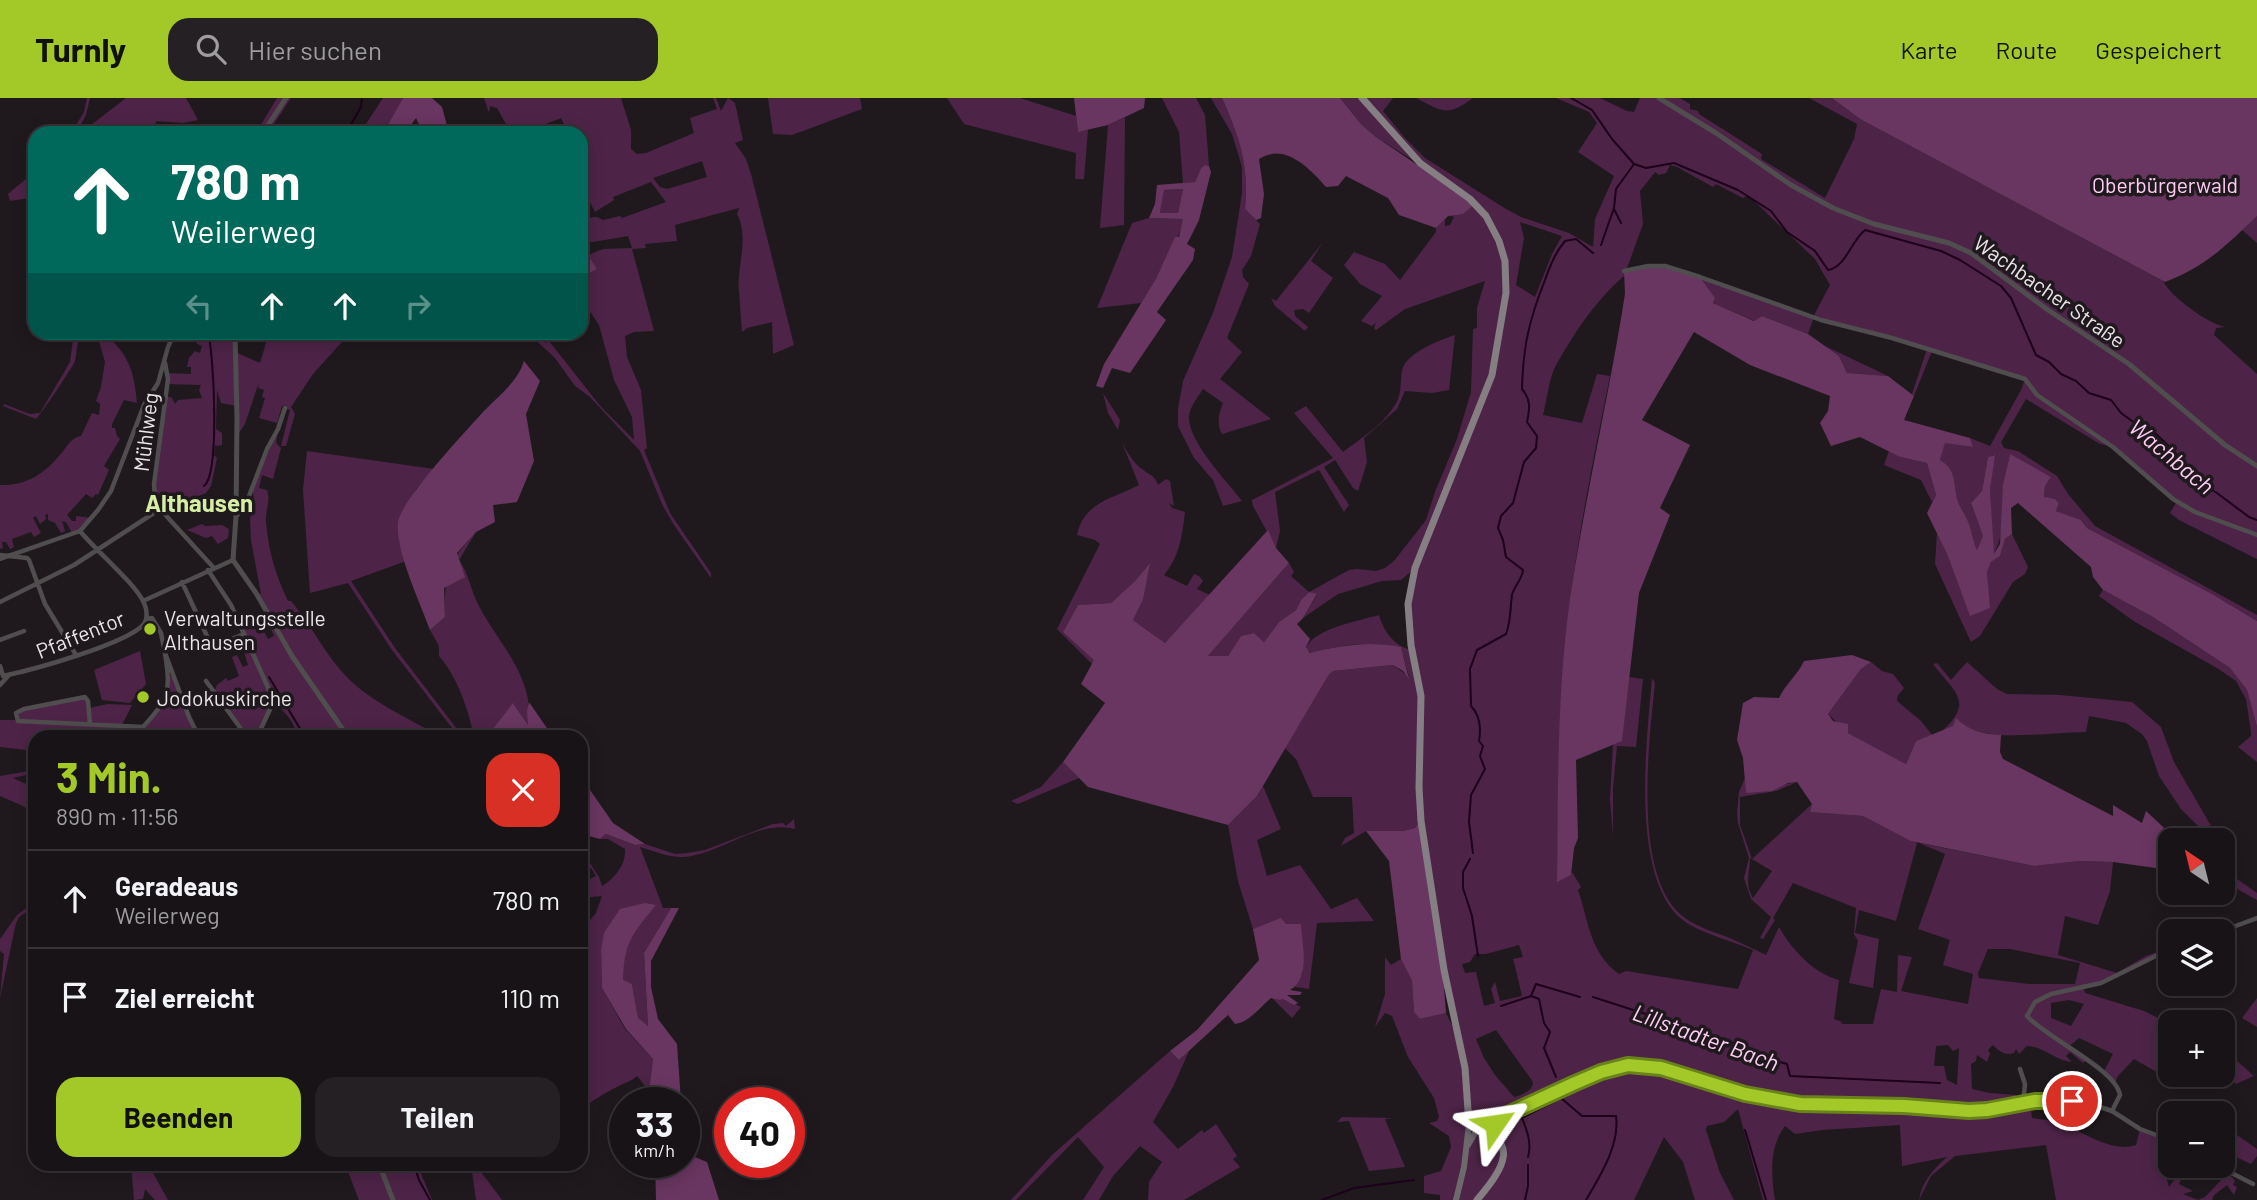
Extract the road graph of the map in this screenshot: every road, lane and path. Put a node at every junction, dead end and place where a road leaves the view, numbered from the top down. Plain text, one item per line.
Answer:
1 (286, 98) edge
2 (1362, 98) edge
3 (1659, 98) edge
4 (268, 126) edge
5 (1624, 271) dead end
6 (171, 340) edge
7 (235, 340) edge
8 (165, 363) junction
9 (285, 408) dead end
10 (2257, 466) edge
11 (160, 509) junction
12 (236, 516) junction
13 (80, 531) junction
14 (2257, 535) edge
15 (96, 551) junction
16 (2, 557) edge
17 (233, 560) junction
18 (211, 569) junction
19 (182, 582) junction
20 (40, 584) junction
21 (143, 601) junction
22 (0, 602) edge
23 (147, 619) junction
24 (24, 631) dead end
25 (244, 634) junction
26 (0, 639) edge
27 (165, 653) junction
28 (76, 655) junction
29 (0, 666) edge
30 (6, 676) junction
31 (206, 681) dead end
32 (0, 685) edge
33 (90, 724) junction
34 (196, 730) edge
35 (242, 730) edge
36 (260, 730) edge
37 (343, 730) edge
38 (2257, 918) edge
39 (2235, 926) edge
40 (2158, 955) edge
41 (2020, 1069) dead end
42 (2023, 1103) junction
43 (2112, 1111) junction
44 (1469, 1124) junction
45 (1486, 1130) junction
46 (2158, 1136) edge
47 (1466, 1150) junction
48 (382, 1171) edge
49 (2235, 1175) edge
50 (2253, 1184) dead end
51 (393, 1200) edge
52 (1456, 1200) edge
53 (1477, 1200) edge

1 - 4 street
2 - 44 main road
3 - 10 street, Wachbacher Straße
5 - 14 street
6 - 8 street
7 - 12 street
8 - 11 street, Mühlweg
8 - 13 street
9 - 12 street
11 - 15 street
11 - 18 street
12 - 17 street
13 - 15 street
13 - 16 street
15 - 20 street
15 - 21 street
16 - 20 street
17 - 18 street
17 - 37 street
18 - 19 street
18 - 25 street
19 - 21 street
19 - 25 street
20 - 22 street
20 - 28 street
21 - 23 street, Pfaffentor
23 - 27 street
23 - 28 street, Pfaffentor
24 - 26 street
25 - 36 street
27 - 33 street
27 - 34 street
28 - 30 street, Pfaffentor
29 - 30 street
30 - 32 street
31 - 35 street
33 - 33 street
38 - 39 street
40 - 43 street
41 - 42 street
42 - 43 street
42 - 45 street
43 - 46 street
44 - 45 main road
44 - 47 main road
45 - 47 main road
45 - 53 main road
47 - 52 main road
48 - 51 street
49 - 50 street

